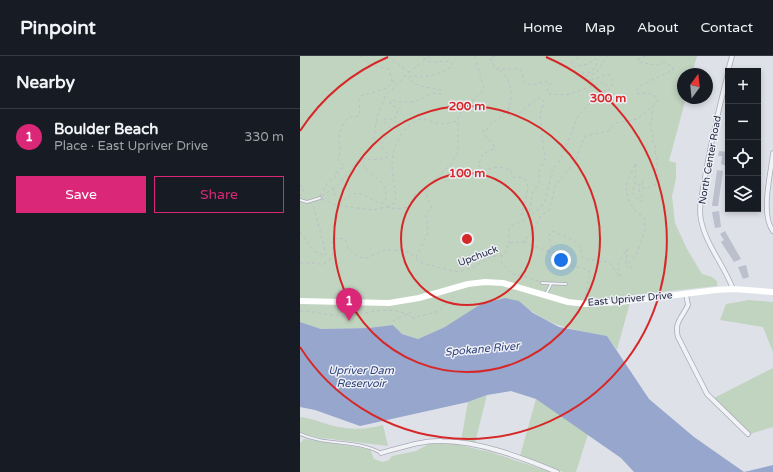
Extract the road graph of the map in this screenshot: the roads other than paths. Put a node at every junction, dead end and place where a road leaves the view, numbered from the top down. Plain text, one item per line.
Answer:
1 (732, 56) edge
2 (729, 68) edge
3 (725, 84) edge
4 (773, 153) edge
5 (300, 198) edge
6 (320, 198) road end
7 (773, 231) edge
8 (542, 283) road end
9 (551, 283) junction
10 (566, 284) dead end
11 (733, 289) junction
12 (773, 292) edge
13 (686, 294) junction
14 (545, 295) junction
15 (300, 301) edge
16 (300, 434) edge
17 (748, 434) dead end
18 (381, 453) joint
19 (557, 472) edge

1 - 2 street, North Center Road
3 - 11 street, North Center Road
4 - 7 street
5 - 6 lane
8 - 9 lane
9 - 10 lane
9 - 14 lane
11 - 12 main road, East Upriver Drive
11 - 13 main road, East Upriver Drive
13 - 14 main road, East Upriver Drive
13 - 17 street
14 - 15 main road, East Upriver Drive
16 - 18 lane
18 - 19 street

